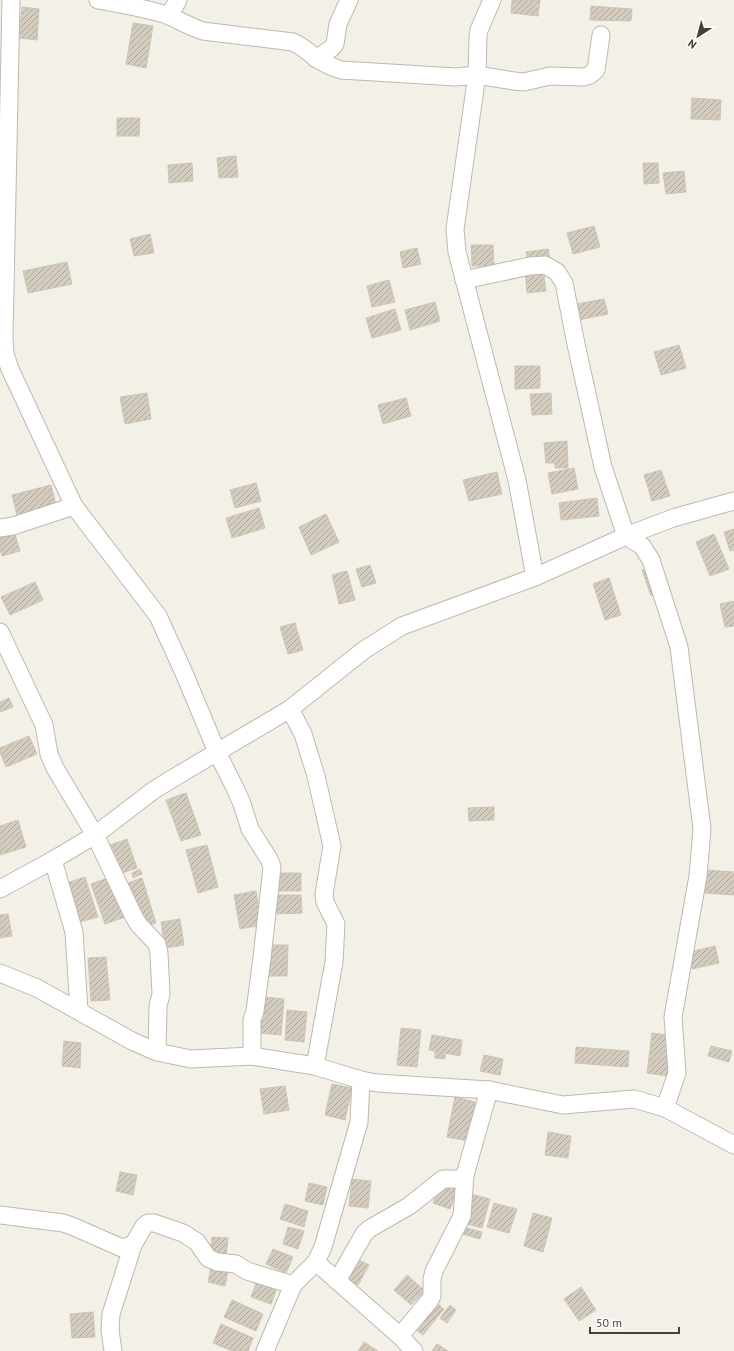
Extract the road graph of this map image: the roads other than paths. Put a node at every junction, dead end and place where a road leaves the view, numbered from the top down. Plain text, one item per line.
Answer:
1 (11, 0) edge
2 (98, 0) edge
3 (178, 0) edge
4 (349, 0) edge
5 (492, 0) edge
6 (169, 16) junction
7 (601, 35) dead end
8 (316, 59) junction
9 (477, 75) junction
10 (464, 280) junction
11 (734, 501) edge
12 (74, 506) junction
13 (0, 528) edge
14 (626, 536) junction
15 (535, 577) junction
16 (0, 632) edge
17 (290, 709) junction
18 (217, 752) junction
19 (95, 835) junction
20 (53, 860) junction
21 (0, 889) edge
22 (0, 973) edge
23 (79, 1012) junction
24 (157, 1052) junction
25 (252, 1056) junction
26 (315, 1066) junction
27 (361, 1080) junction
28 (489, 1090) junction
29 (665, 1108) junction
30 (734, 1145) edge
31 (465, 1175) junction
32 (0, 1214) edge
33 (133, 1245) junction
34 (316, 1262) junction
35 (337, 1281) junction
36 (293, 1285) junction
37 (400, 1336) junction
38 (113, 1351) edge
39 (265, 1351) edge
40 (414, 1351) edge

1 - 12 street
2 - 6 street
3 - 6 street
4 - 8 street
5 - 9 street
6 - 8 street
7 - 9 street
8 - 9 street
9 - 10 street
10 - 14 street
10 - 15 street
11 - 14 street
12 - 13 street
12 - 18 street
14 - 15 street
14 - 29 street
15 - 17 street
16 - 19 street
17 - 18 street
17 - 26 street
18 - 19 street
18 - 25 street
19 - 20 street
19 - 24 street
20 - 21 street
20 - 23 street
22 - 23 street
23 - 24 street
24 - 25 street
25 - 26 street
26 - 27 street
27 - 28 street
27 - 34 street
28 - 29 street
28 - 31 street
29 - 30 street
31 - 35 street
31 - 37 street
32 - 33 street
33 - 36 street
33 - 38 street
34 - 35 street
34 - 36 street
35 - 37 street
36 - 39 street
37 - 40 street

